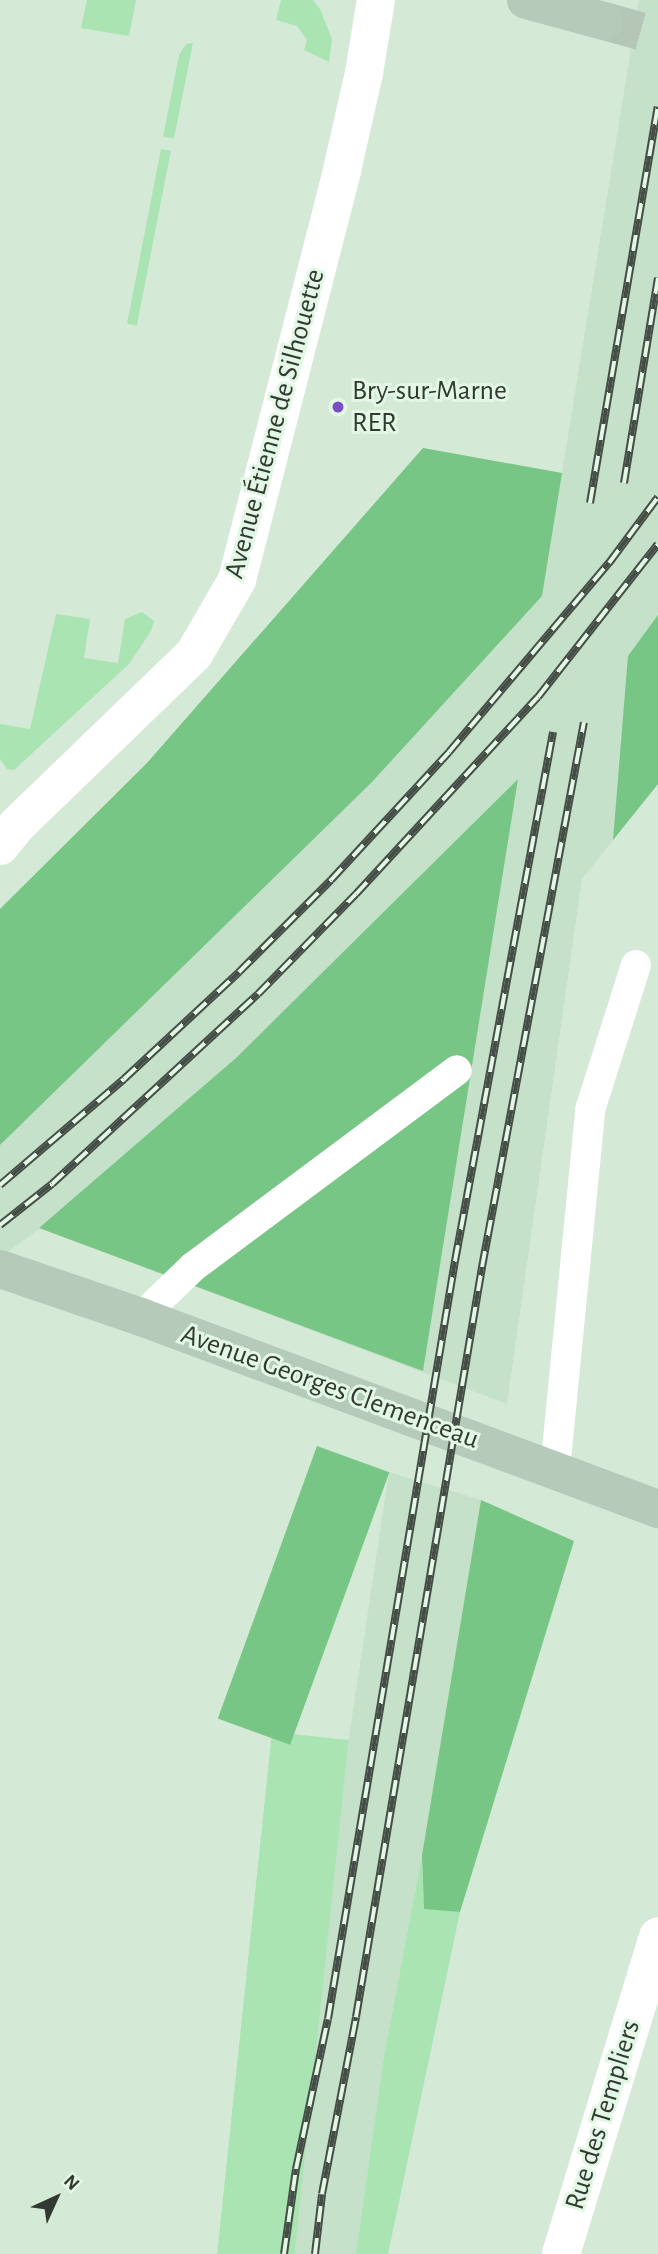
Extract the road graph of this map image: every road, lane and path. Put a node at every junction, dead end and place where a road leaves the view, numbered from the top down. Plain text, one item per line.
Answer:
1 (376, 0) edge
2 (526, 0) edge
3 (604, 21) tunnel mouth
4 (0, 846) edge
5 (636, 965) dead end
6 (457, 1069) dead end
7 (0, 1269) edge
8 (141, 1318) junction
9 (555, 1470) junction
10 (658, 1509) edge
11 (658, 1937) edge
12 (561, 2254) edge

1 - 4 street, Avenue Étienne de Silhouette
2 - 3 main road
5 - 9 lane
6 - 8 lane
7 - 8 main road, Avenue Georges Clemenceau
8 - 9 main road, Avenue Georges Clemenceau
9 - 10 main road, Avenue Georges Clemenceau
11 - 12 street, Rue des Templiers

